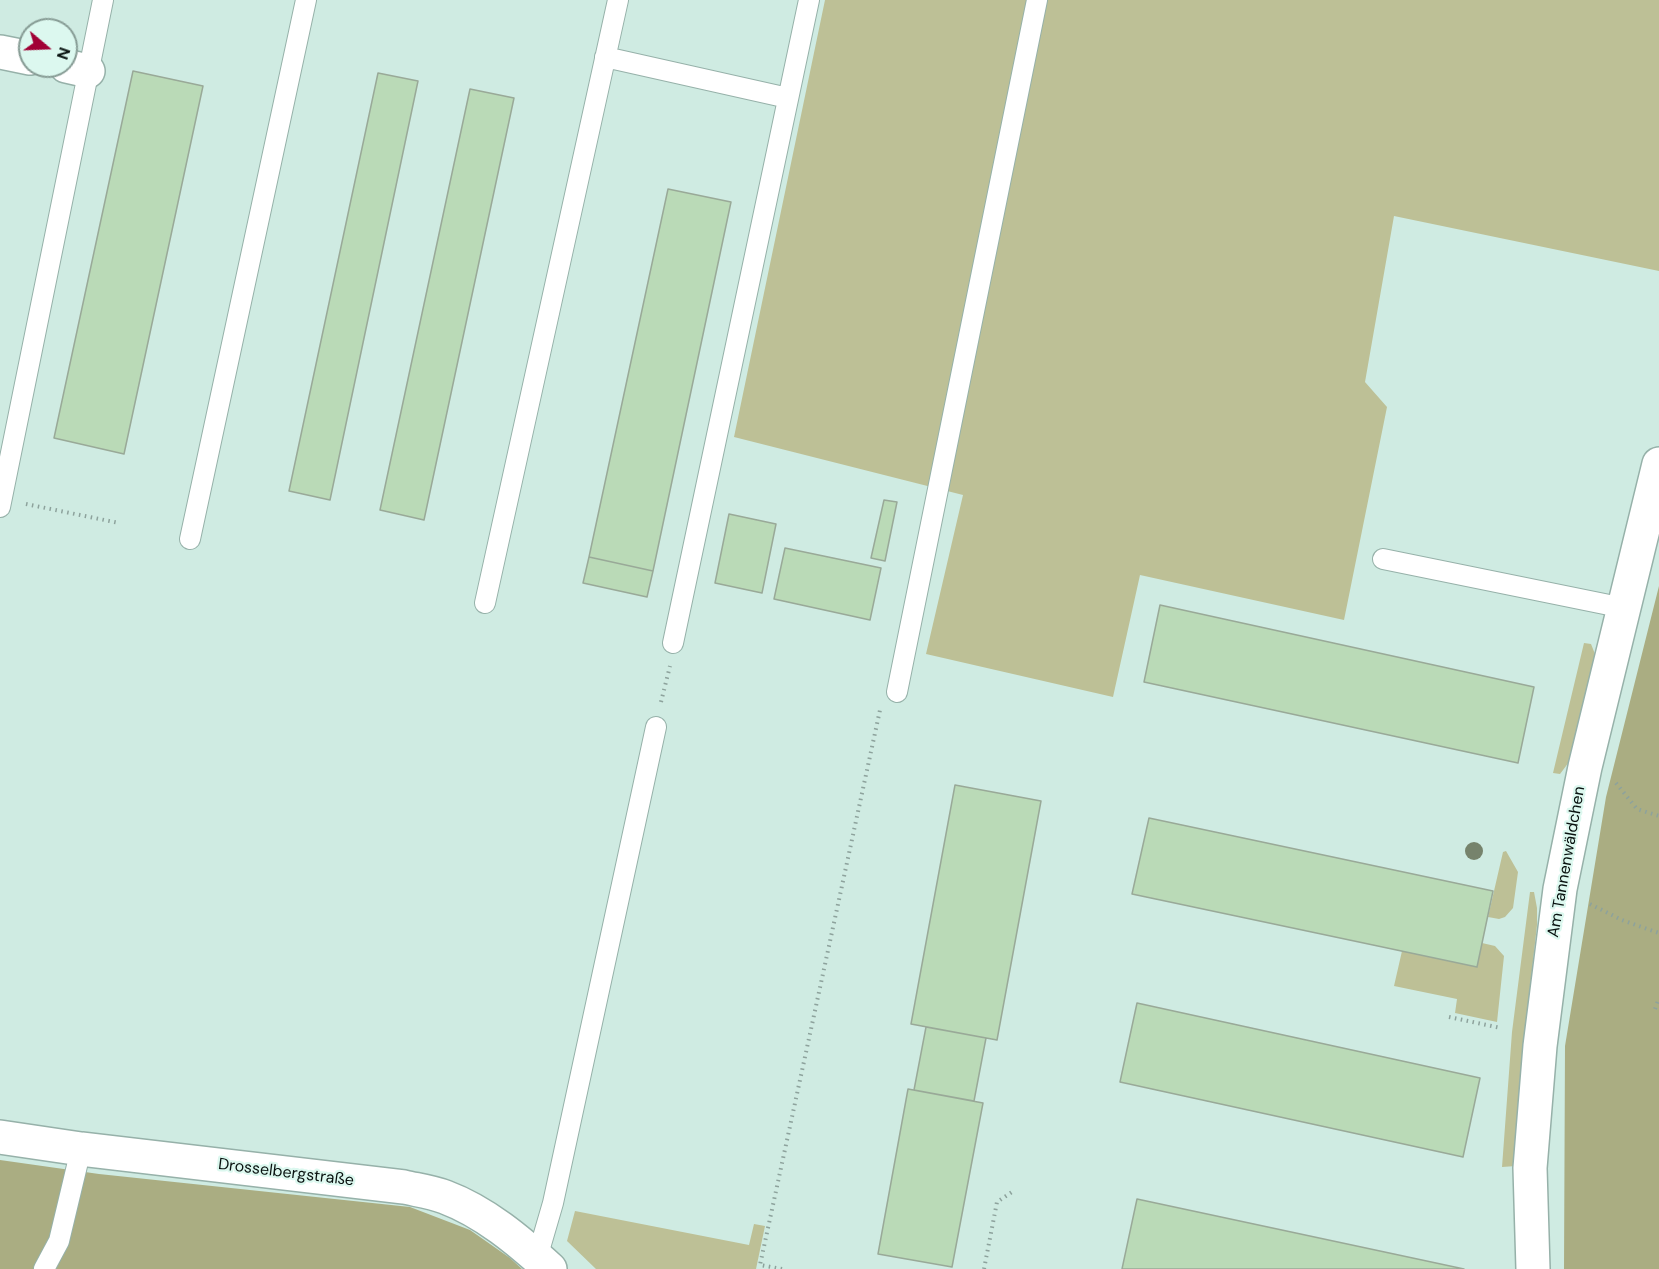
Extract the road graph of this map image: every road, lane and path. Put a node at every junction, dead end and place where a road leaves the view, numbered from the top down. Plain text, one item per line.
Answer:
1 (103, 0) edge
2 (306, 0) edge
3 (618, 0) edge
4 (809, 0) edge
5 (1037, 0) edge
6 (0, 52) edge
7 (18, 56) edge
8 (605, 57) junction
9 (78, 65) edge
10 (75, 78) edge
11 (788, 98) junction
12 (1659, 464) edge
13 (1, 503) edge
14 (119, 523) dead end
15 (190, 539) dead end
16 (1383, 559) dead end
17 (485, 603) dead end
18 (1624, 608) junction
19 (673, 643) dead end
20 (670, 664) dead end
21 (667, 679) dead end
22 (890, 696) joint
23 (656, 727) dead end
24 (1615, 782) dead end
25 (1659, 816) edge
26 (1560, 889) junction
27 (1659, 933) edge
28 (1659, 998) edge
29 (1655, 1009) dead end
30 (1449, 1017) dead end
31 (1502, 1028) dead end
32 (0, 1137) edge
33 (81, 1149) junction
34 (1015, 1190) dead end
35 (544, 1263) edge
36 (44, 1269) edge
37 (782, 1269) edge
38 (984, 1269) edge
39 (1533, 1269) edge

1 - 9 lane
2 - 15 lane
3 - 8 lane
4 - 11 lane
5 - 22 lane
6 - 7 street
8 - 11 lane
8 - 17 lane
10 - 13 lane
11 - 19 lane
12 - 18 street, Am Tannenwäldchen
13 - 14 path
16 - 18 lane
18 - 26 street, Am Tannenwäldchen
20 - 21 path
22 - 37 path
23 - 35 lane
24 - 25 path
26 - 27 path
26 - 39 street, Am Tannenwäldchen
28 - 29 path
30 - 31 path
32 - 33 street, Drosselbergstraße
33 - 35 street, Drosselbergstraße
33 - 36 lane
34 - 38 path

